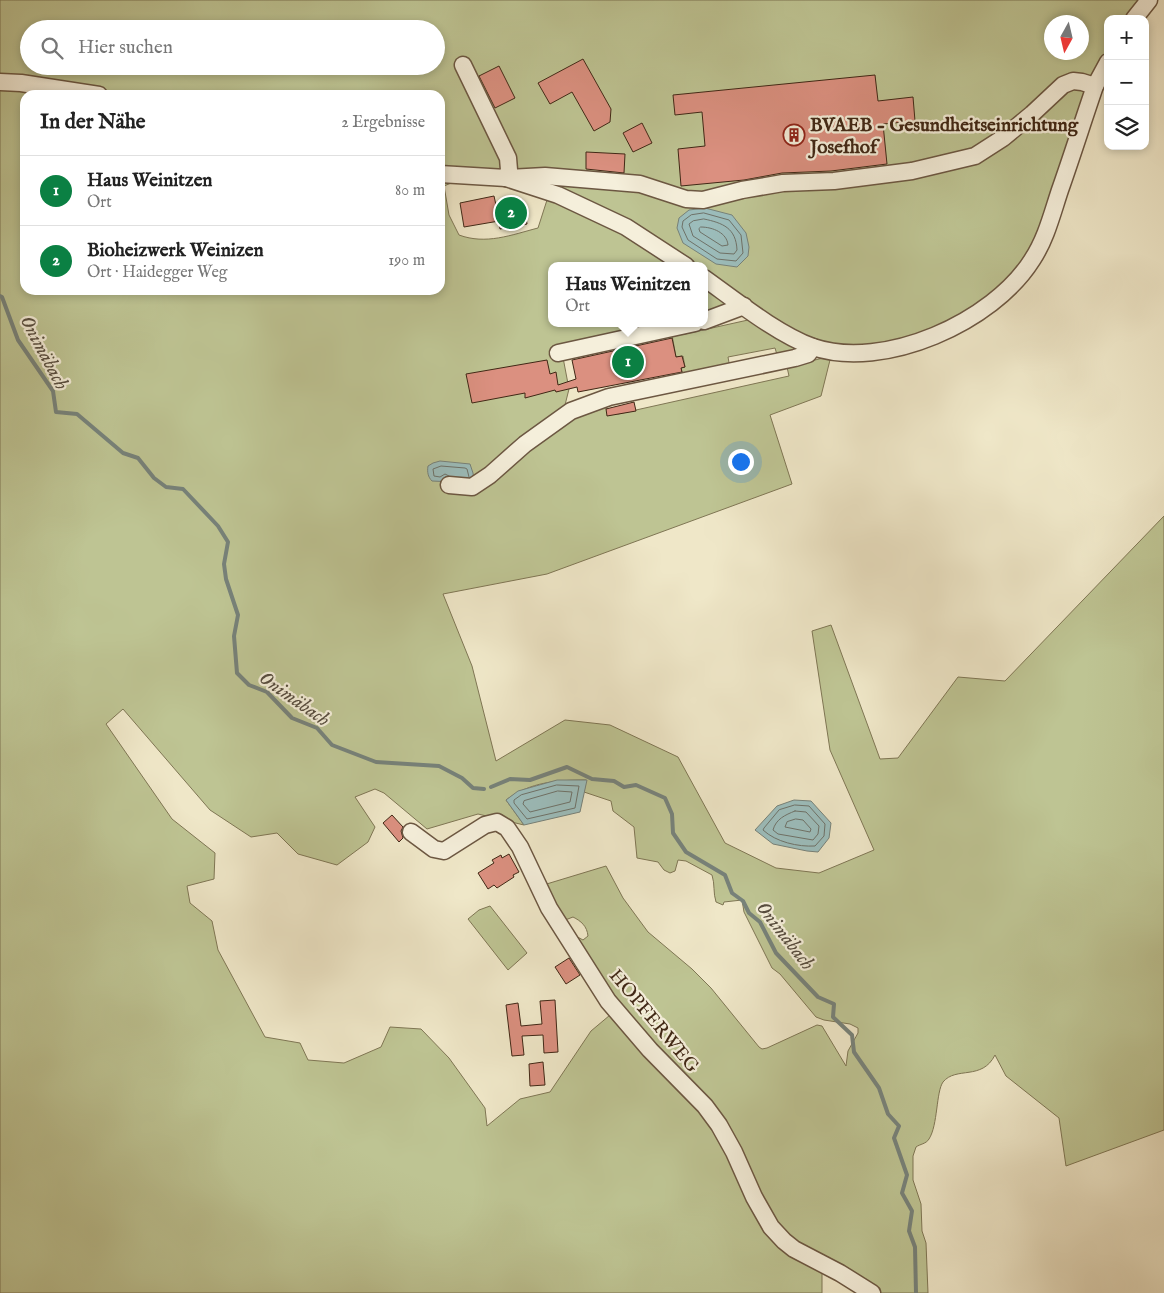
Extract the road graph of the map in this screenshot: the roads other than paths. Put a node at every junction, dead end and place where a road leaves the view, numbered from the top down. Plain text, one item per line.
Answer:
1 (1149, 0) edge
2 (1137, 15) edge
3 (463, 65) dead end
4 (1104, 69) edge
5 (0, 82) edge
6 (1095, 86) junction
7 (66, 90) edge
8 (445, 174) edge
9 (506, 178) junction
10 (680, 262) edge
11 (708, 281) edge
12 (744, 306) junction
13 (708, 320) edge
14 (678, 327) edge
15 (813, 347) junction
16 (558, 353) dead end
17 (449, 485) dead end
18 (411, 832) dead end
19 (872, 1293) edge

1 - 2 street
3 - 9 street
4 - 6 street
5 - 7 street
6 - 9 street
6 - 15 street
8 - 9 street
9 - 10 street
11 - 12 street
12 - 13 street
12 - 15 street
14 - 16 street
15 - 17 street
18 - 19 street, HOPFERWEG

